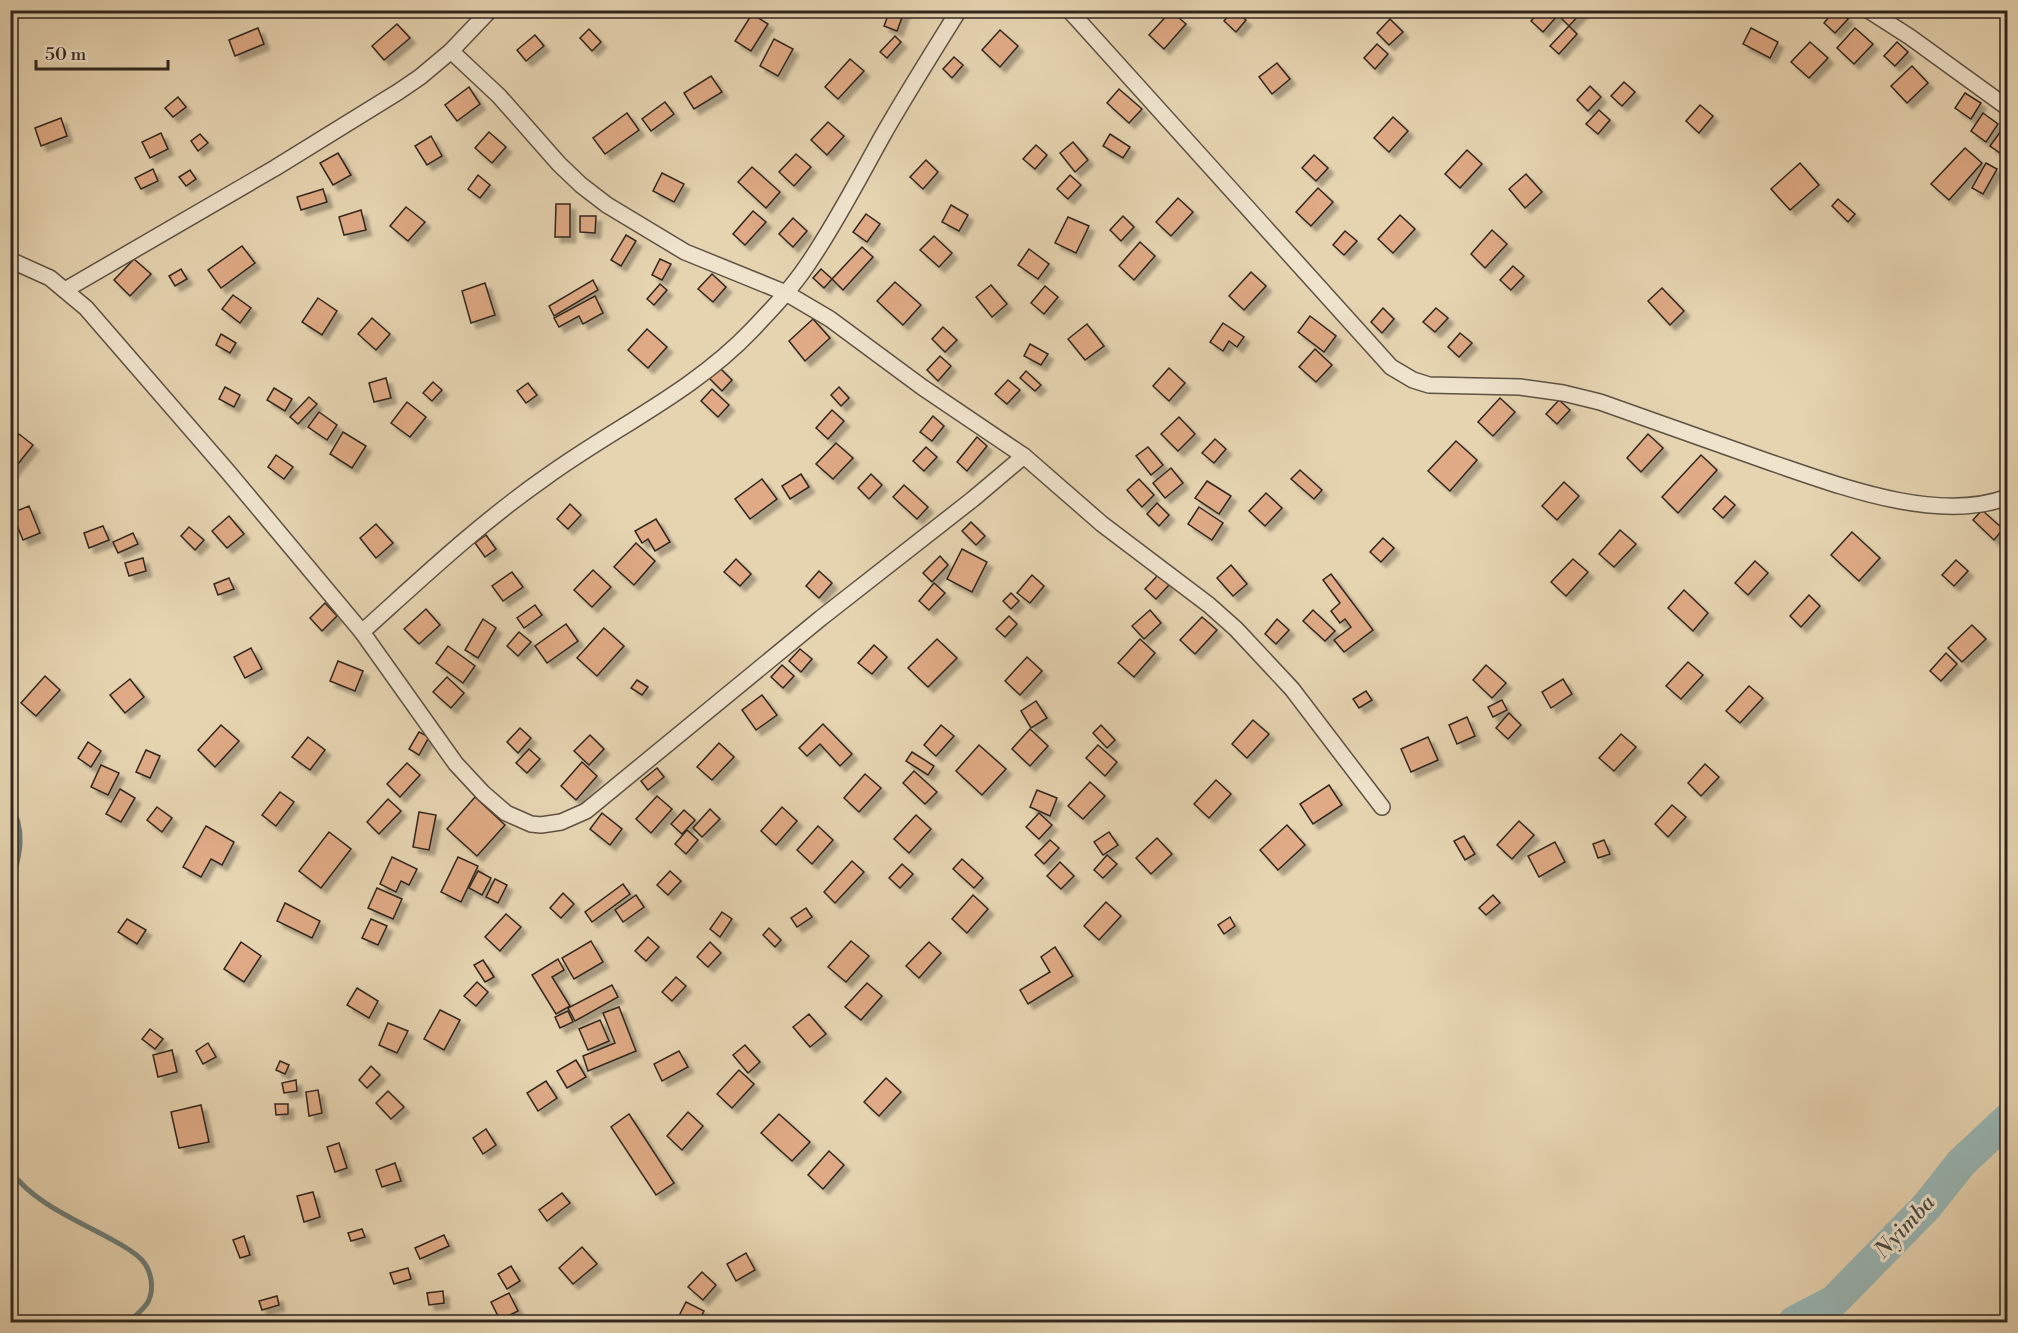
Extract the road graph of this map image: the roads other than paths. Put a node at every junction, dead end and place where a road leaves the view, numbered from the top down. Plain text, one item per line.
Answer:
1 (490, 10) edge
2 (959, 10) edge
3 (1070, 10) edge
4 (1868, 10) edge
5 (451, 51) junction
6 (2007, 108) edge
7 (10, 260) edge
8 (65, 290) junction
9 (786, 293) junction
10 (1024, 456) junction
11 (2007, 497) edge
12 (362, 632) junction
13 (1382, 807) dead end

1 - 5 street
2 - 9 street
3 - 11 street
4 - 6 street
5 - 8 street
5 - 9 street
7 - 8 street
8 - 12 street
9 - 10 street
9 - 12 street
10 - 12 street
10 - 13 street

